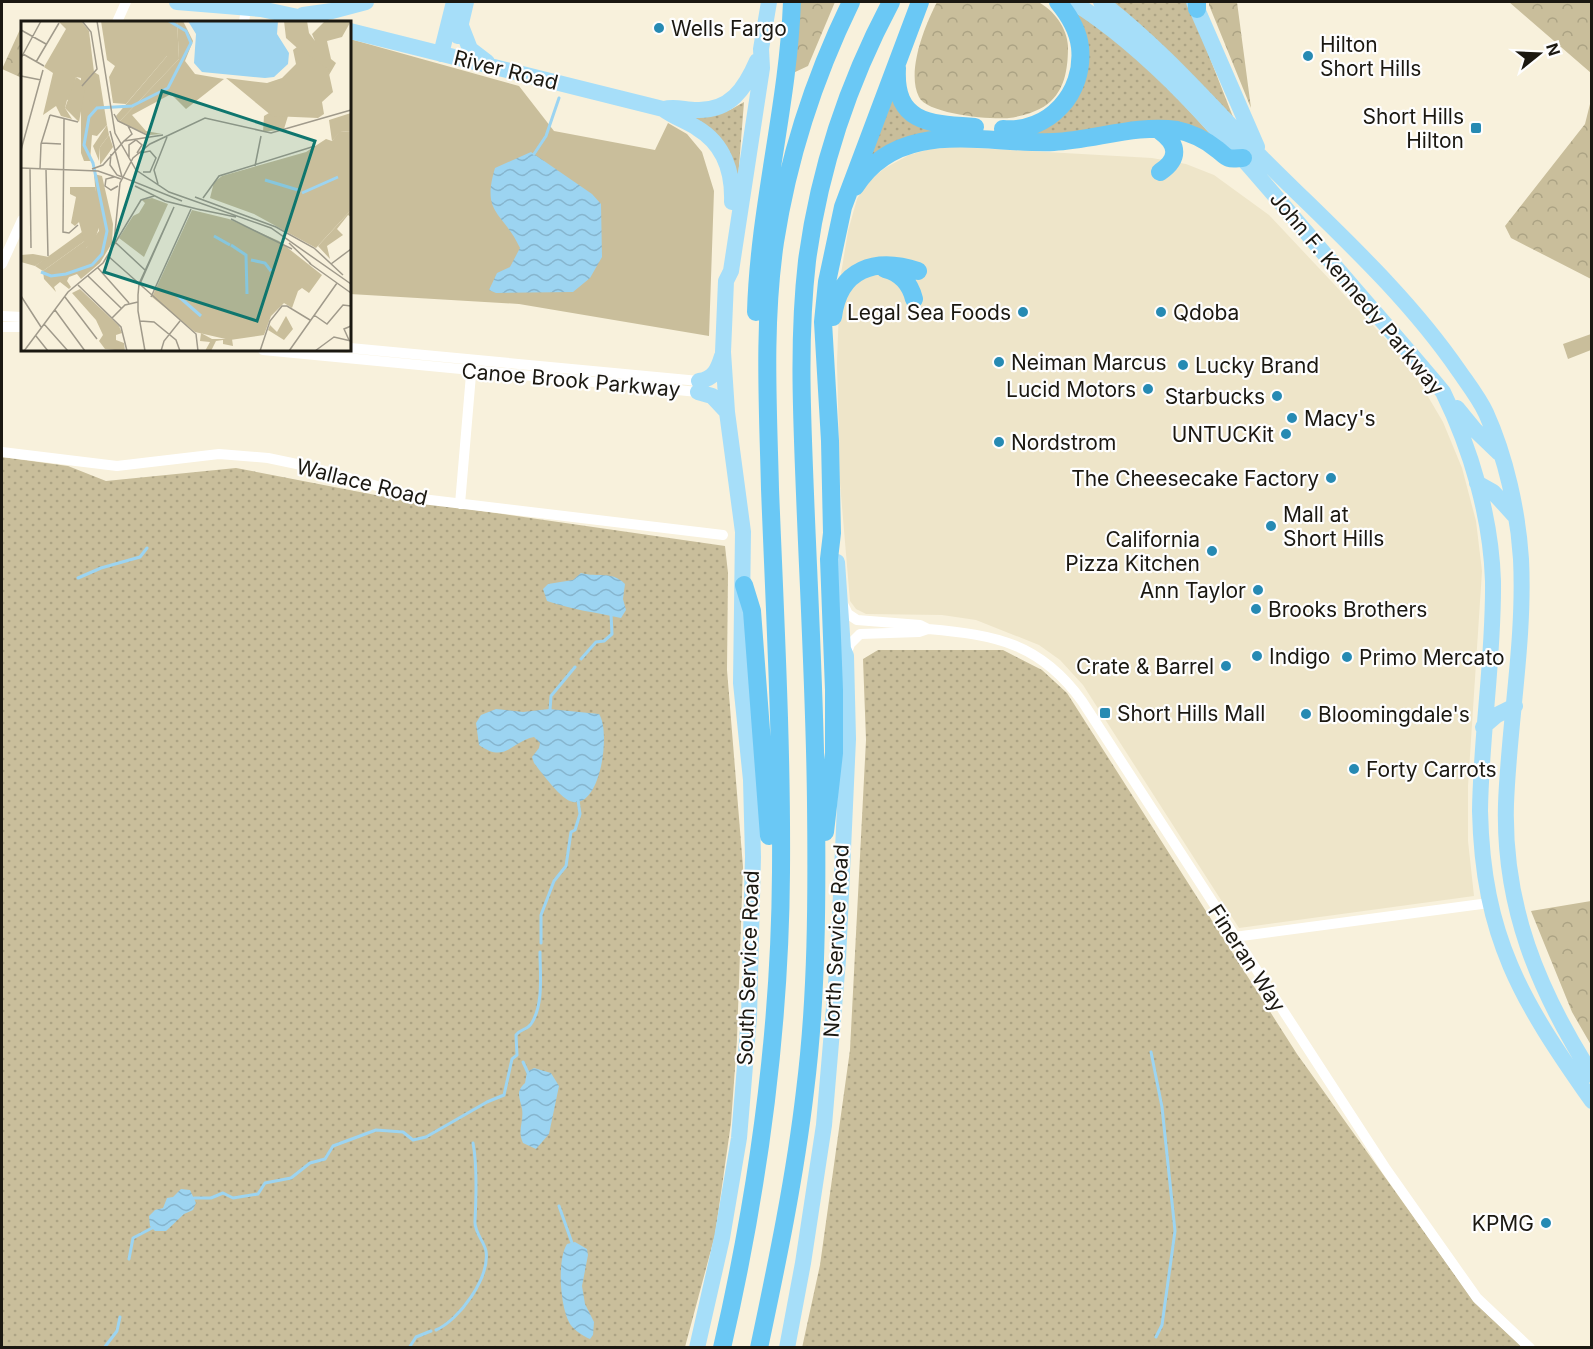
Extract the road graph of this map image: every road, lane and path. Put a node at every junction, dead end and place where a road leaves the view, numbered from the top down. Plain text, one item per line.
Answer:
1 (126, 2) edge
2 (177, 2) edge
3 (366, 2) edge
4 (454, 2) edge
5 (466, 2) edge
6 (769, 2) edge
7 (792, 2) edge
8 (851, 2) edge
9 (891, 2) edge
10 (915, 2) edge
11 (920, 2) edge
12 (1058, 2) edge
13 (1073, 2) edge
14 (1101, 2) edge
15 (1196, 4) edge
16 (298, 9) edge
17 (252, 15) edge
18 (117, 21) edge
19 (319, 21) edge
20 (461, 26) junction
21 (351, 31) edge
22 (761, 49) junction
23 (447, 55) junction
24 (897, 57) junction
25 (504, 70) junction
26 (663, 109) junction
27 (1160, 131) junction
28 (1262, 157) junction
29 (1243, 158) junction
30 (1160, 172) dead end
31 (843, 207) junction
32 (21, 222) edge
33 (1343, 238) junction
34 (1363, 259) junction
35 (807, 262) junction
36 (2, 264) edge
37 (868, 268) junction
38 (1337, 270) junction
39 (918, 271) dead end
40 (726, 281) junction
41 (914, 299) dead end
42 (1369, 306) junction
43 (2, 316) edge
44 (21, 317) edge
45 (2, 327) edge
46 (21, 327) edge
47 (351, 348) edge
48 (277, 351) edge
49 (723, 352) junction
50 (472, 365) junction
51 (827, 366) junction
52 (699, 386) junction
53 (1443, 392) junction
54 (727, 412) junction
55 (2, 452) edge
56 (1500, 454) junction
57 (1478, 483) junction
58 (770, 484) junction
59 (460, 504) junction
60 (1514, 516) junction
61 (832, 533) junction
62 (723, 535) dead end
63 (744, 585) junction
64 (840, 596) junction
65 (928, 629) junction
66 (846, 656) junction
67 (1516, 664) junction
68 (1487, 686) junction
69 (1515, 706) junction
70 (1484, 727) junction
71 (1481, 847) junction
72 (815, 893) junction
73 (1513, 893) junction
74 (1489, 903) junction
75 (779, 916) junction
76 (1519, 925) junction
77 (1234, 937) junction
78 (1592, 1074) edge
79 (1592, 1101) edge
80 (784, 1224) junction
81 (697, 1347) edge
82 (722, 1347) edge
83 (759, 1347) edge
84 (767, 1347) edge
85 (787, 1347) edge
86 (1530, 1347) edge

1 - 18 street
2 - 17 main road
3 - 16 main road
4 - 23 main road
5 - 20 main road
6 - 22 main road
7 - 58 highway
8 - 58 highway
9 - 35 highway
10 - 35 highway
11 - 24 highway
12 - 24 highway
13 - 29 main road, John F. Kennedy Parkway
14 - 28 main road, John F. Kennedy Parkway
15 - 28 main road
16 - 17 main road
16 - 19 main road
20 - 23 main road
20 - 25 main road
21 - 23 main road, River Road
22 - 26 main road, River Road
22 - 40 main road
23 - 25 main road, River Road
24 - 31 highway
25 - 26 main road, River Road
26 - 40 main road, River Road
27 - 29 highway
27 - 30 highway
27 - 31 highway
28 - 33 main road, John F. Kennedy Parkway
29 - 38 main road, John F. Kennedy Parkway
31 - 51 highway
32 - 36 street
33 - 34 main road, John F. Kennedy Parkway
33 - 38 main road
34 - 42 main road
34 - 56 main road, John F. Kennedy Parkway
35 - 72 highway
37 - 39 highway
37 - 41 highway
37 - 51 highway
38 - 42 main road, John F. Kennedy Parkway
40 - 49 main road, South Service Road
42 - 53 main road, John F. Kennedy Parkway
43 - 44 street
45 - 46 street
47 - 50 street, Canoe Brook Parkway
48 - 50 street, Canoe Brook Parkway
49 - 52 main road
49 - 54 main road, South Service Road
50 - 52 street, Canoe Brook Parkway
50 - 59 street
51 - 61 highway
52 - 54 main road
53 - 56 main road
53 - 57 main road, John F. Kennedy Parkway
54 - 63 main road, South Service Road
55 - 59 street, Wallace Road
56 - 60 main road, John F. Kennedy Parkway
57 - 60 main road
57 - 68 main road, John F. Kennedy Parkway
58 - 75 highway
59 - 62 street, Wallace Road
60 - 67 main road, John F. Kennedy Parkway
61 - 64 main road, North Service Road
61 - 72 highway
63 - 75 highway
63 - 81 main road, South Service Road
64 - 65 street, Fineran Way
64 - 66 main road, North Service Road
65 - 66 street, Fineran Way
65 - 77 street, Fineran Way
66 - 85 main road, North Service Road
67 - 68 main road
67 - 69 main road, John F. Kennedy Parkway
68 - 70 main road, John F. Kennedy Parkway
69 - 70 main road
69 - 73 main road, John F. Kennedy Parkway
70 - 71 main road, John F. Kennedy Parkway
71 - 73 main road
71 - 74 main road, John F. Kennedy Parkway
72 - 80 highway
73 - 76 main road, John F. Kennedy Parkway
74 - 76 main road
74 - 77 street
74 - 79 main road, John F. Kennedy Parkway
75 - 82 highway
76 - 78 main road, John F. Kennedy Parkway
77 - 86 street, Fineran Way
80 - 83 highway
80 - 84 highway

